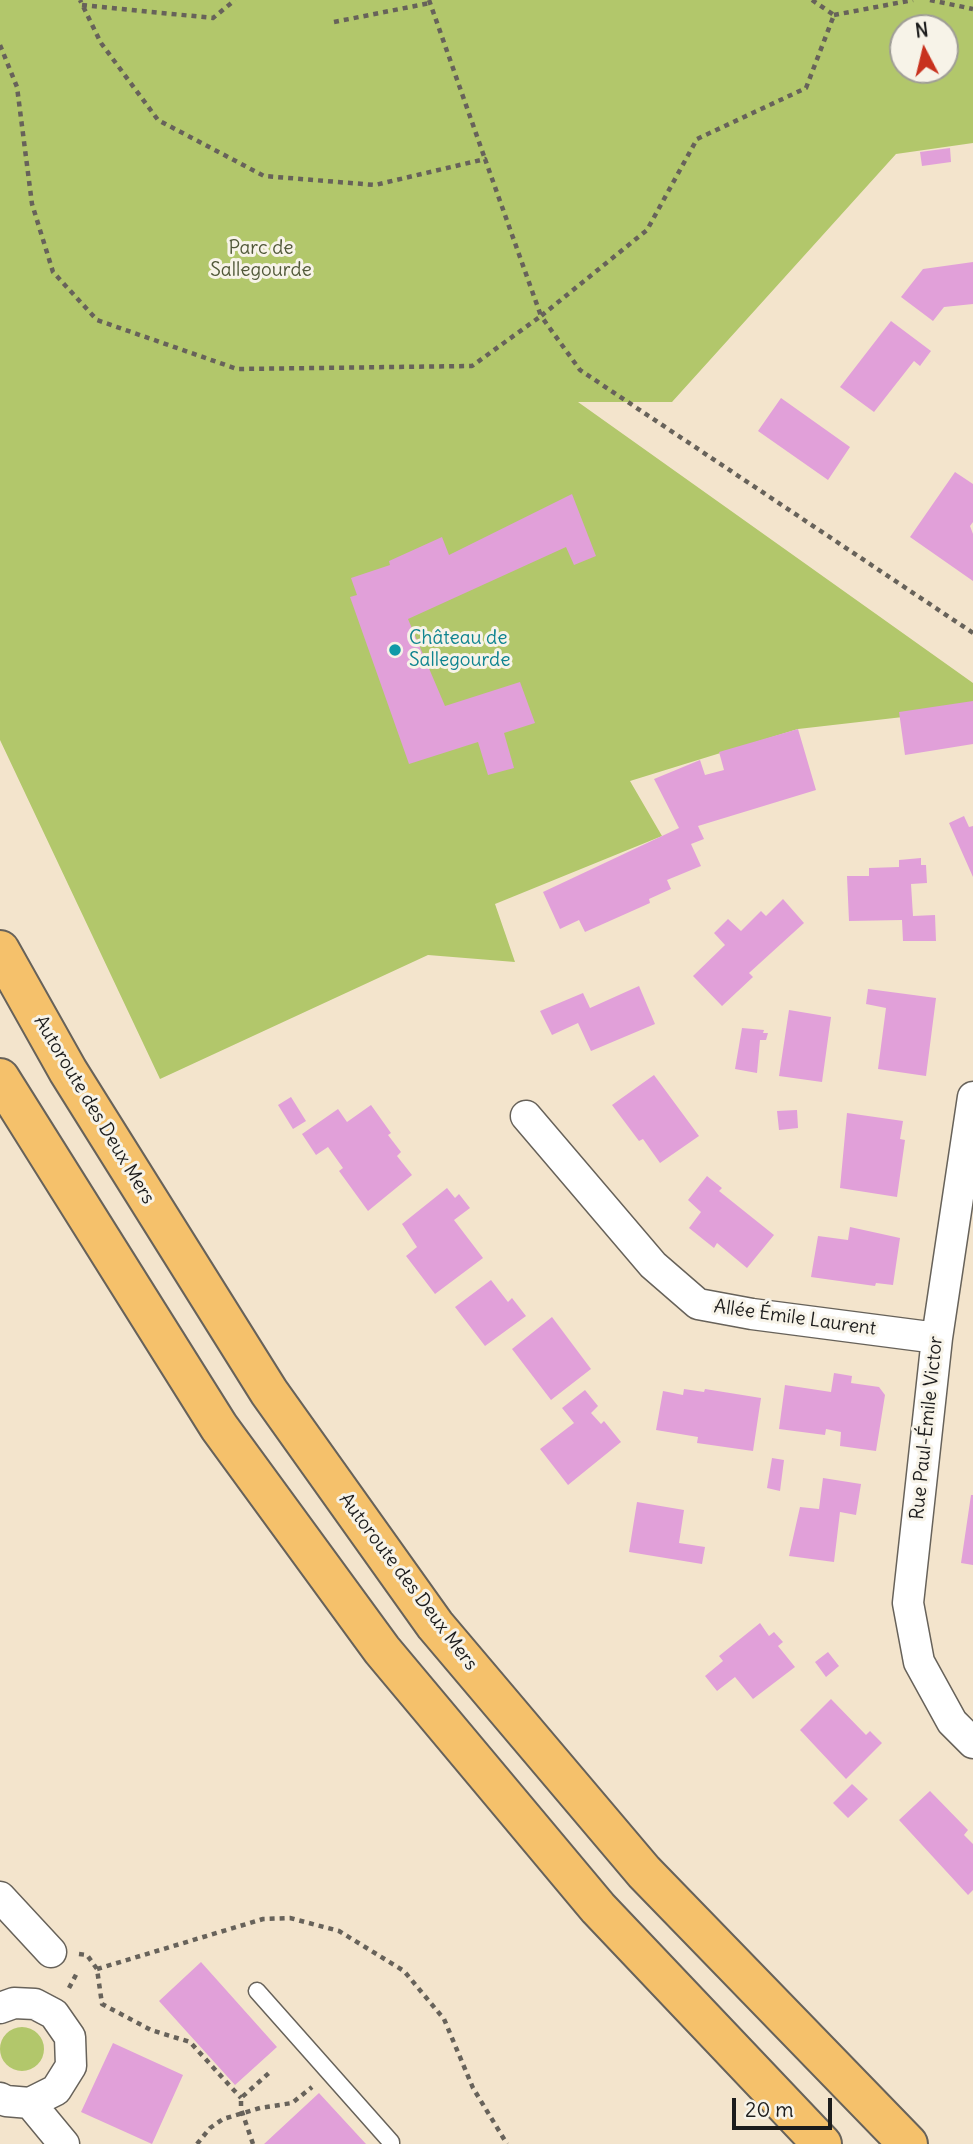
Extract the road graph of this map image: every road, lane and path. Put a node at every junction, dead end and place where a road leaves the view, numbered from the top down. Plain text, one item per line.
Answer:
1 (234, 0) edge
2 (812, 0) edge
3 (913, 0) edge
4 (930, 0) edge
5 (430, 2) edge
6 (81, 3) edge
7 (973, 9) edge
8 (834, 15) junction
9 (334, 22) dead end
10 (0, 44) edge
11 (485, 159) junction
12 (541, 316) junction
13 (973, 634) edge
14 (0, 950) edge
15 (0, 1078) edge
16 (973, 1097) edge
17 (526, 1116) dead end
18 (937, 1338) junction
19 (973, 1743) edge
20 (0, 1897) edge
21 (51, 1952) dead end
22 (257, 1992) dead end
23 (0, 2008) edge
24 (270, 2072) dead end
25 (316, 2084) dead end
26 (0, 2098) edge
27 (241, 2098) junction
28 (30, 2103) junction
29 (243, 2114) junction
30 (64, 2144) edge
31 (198, 2144) edge
32 (253, 2144) edge
33 (391, 2144) edge
34 (507, 2144) edge
35 (822, 2144) edge
36 (908, 2144) edge

1 - 6 path
2 - 8 path
3 - 8 path
4 - 7 path
5 - 9 path
5 - 11 path
6 - 11 path
8 - 12 path
10 - 12 path
11 - 12 path
12 - 13 path
14 - 36 highway, Autoroute des Deux Mers
15 - 35 highway
16 - 18 street, Rue Paul-Émile Victor
17 - 18 street, Allée Émile Laurent
18 - 19 street, Rue Paul-Émile Victor
20 - 21 street
22 - 33 lane
23 - 28 street
24 - 27 path
25 - 29 path
26 - 28 street
27 - 29 path
27 - 34 path
28 - 30 street
29 - 31 path
29 - 32 path

